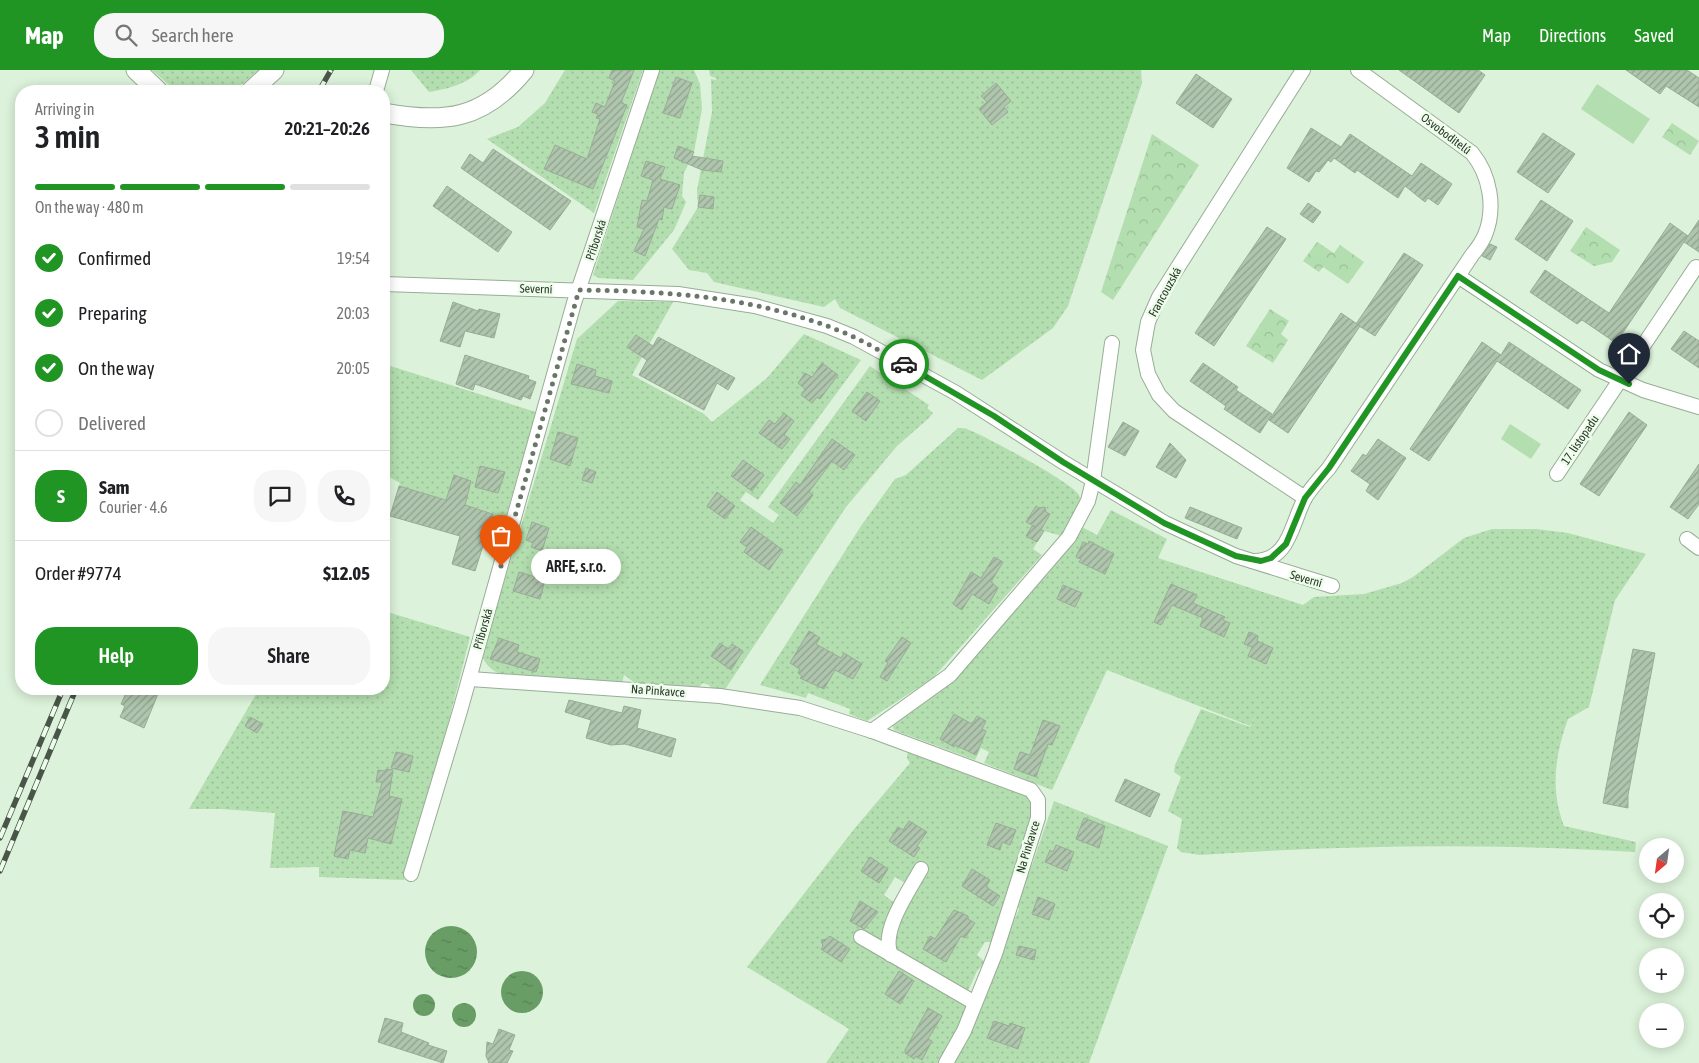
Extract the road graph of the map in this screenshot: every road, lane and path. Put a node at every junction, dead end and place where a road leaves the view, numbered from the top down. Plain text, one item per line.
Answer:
1 (274, 70) edge
2 (382, 70) edge
3 (524, 70) edge
4 (652, 70) edge
5 (1303, 70) edge
6 (1358, 70) edge
7 (137, 71) edge
8 (152, 85) edge
9 (258, 85) edge
10 (378, 85) edge
11 (390, 114) edge
12 (1696, 267) dead end
13 (1458, 276) junction
14 (390, 284) edge
15 (579, 290) junction
16 (1112, 343) dead end
17 (1619, 380) junction
18 (1699, 407) edge
19 (1557, 474) dead end
20 (1092, 481) junction
21 (1305, 498) junction
22 (1687, 539) dead end
23 (1699, 548) edge
24 (1251, 561) junction
25 (1332, 586) dead end
26 (470, 679) junction
27 (872, 731) junction
28 (921, 869) dead end
29 (411, 874) dead end
30 (861, 937) dead end
31 (891, 955) junction
32 (975, 1003) junction
33 (946, 1063) edge

1 - 9 main road
2 - 10 street
3 - 11 main road
4 - 15 street, Příborská
5 - 21 street, Francouzská
6 - 13 street, Osvoboditelů
7 - 8 main road
12 - 17 street, 17. listopadu
13 - 17 street
13 - 21 street, Osvoboditelů
14 - 15 street, Severní
15 - 20 street, Severní
15 - 26 street, Příborská
16 - 20 street
17 - 18 street
17 - 19 street, 17. listopadu
20 - 24 street, Severní
20 - 27 street
21 - 24 street
22 - 23 street
24 - 25 street, Severní
26 - 27 street, Na Pinkavce
26 - 29 street, Příborská
27 - 32 street, Na Pinkavce
28 - 31 street
30 - 31 street
31 - 32 street
32 - 33 street, Na Pinkavce

